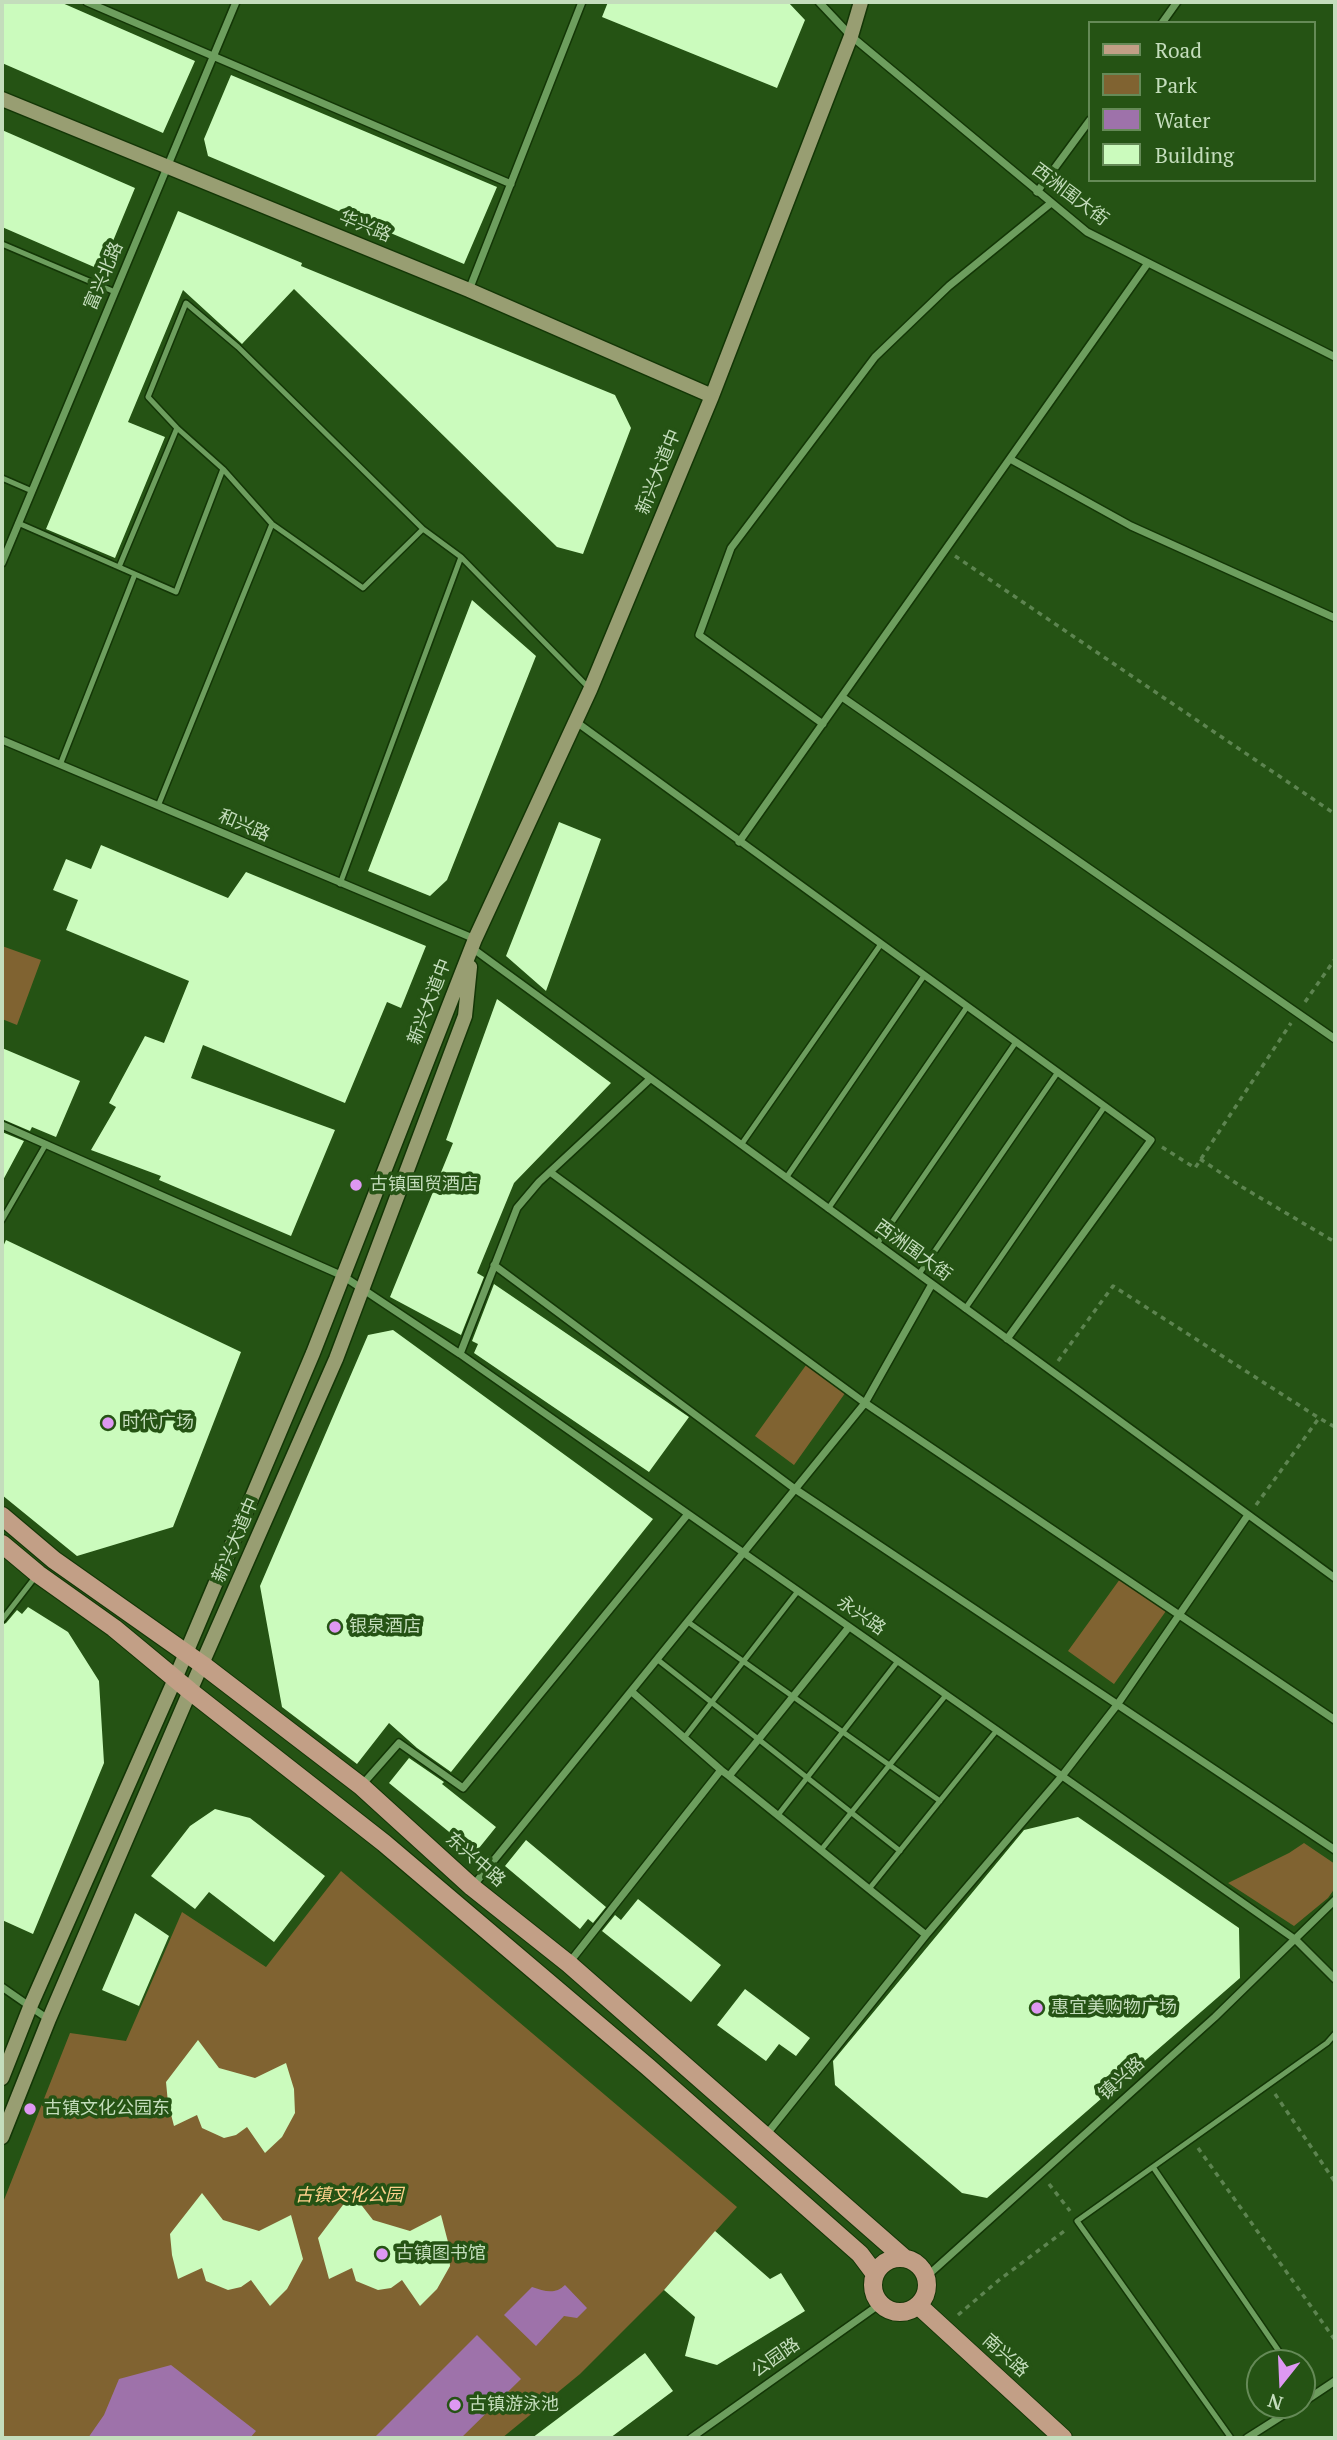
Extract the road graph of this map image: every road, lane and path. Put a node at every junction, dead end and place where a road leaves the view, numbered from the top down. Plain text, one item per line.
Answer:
1 (87, 2) edge
2 (236, 2) edge
3 (582, 2) edge
4 (819, 2) edge
5 (861, 2) edge
6 (1177, 2) edge
7 (1163, 21) edge
8 (851, 36) junction
9 (214, 55) junction
10 (2, 99) edge
11 (1088, 123) edge
12 (167, 166) junction
13 (511, 184) junction
14 (1037, 192) junction
15 (1051, 203) junction
16 (2, 244) edge
17 (1148, 263) junction
18 (469, 290) junction
19 (115, 292) junction
20 (1335, 357) edge
21 (712, 396) junction
22 (177, 428) junction
23 (1010, 459) junction
24 (223, 469) junction
25 (2, 478) edge
26 (32, 491) junction
27 (18, 523) junction
28 (272, 524) junction
29 (423, 529) junction
30 (946, 549) junction
31 (461, 557) junction
32 (2, 563) edge
33 (119, 567) junction
34 (135, 574) junction
35 (1335, 618) edge
36 (590, 690) junction
37 (842, 697) junction
38 (575, 720) junction
39 (823, 724) junction
40 (2, 740) edge
41 (60, 765) junction
42 (158, 806) junction
43 (1335, 814) edge
44 (740, 842) junction
45 (340, 884) junction
46 (474, 943) junction
47 (881, 944) junction
48 (1335, 959) edge
49 (924, 976) junction
50 (967, 1007) junction
51 (1297, 1013) junction
52 (1335, 1039) edge
53 (1016, 1042) junction
54 (1058, 1072) junction
55 (650, 1079) junction
56 (1105, 1106) junction
57 (2, 1125) edge
58 (1151, 1140) junction
59 (46, 1144) junction
60 (741, 1145) junction
61 (1200, 1159) junction
62 (550, 1172) junction
63 (786, 1178) junction
64 (828, 1209) junction
65 (2, 1220) edge
66 (1335, 1242) edge
67 (877, 1244) junction
68 (494, 1265) junction
69 (919, 1275) junction
70 (343, 1276) junction
71 (932, 1284) junction
72 (362, 1288) junction
73 (965, 1309) junction
74 (1007, 1339) junction
75 (460, 1354) junction
76 (1051, 1371) junction
77 (865, 1403) junction
78 (1319, 1418) junction
79 (1335, 1427) edge
80 (795, 1489) junction
81 (688, 1514) junction
82 (1248, 1515) junction
83 (2, 1516) edge
84 (2, 1544) edge
85 (744, 1553) junction
86 (38, 1574) junction
87 (1335, 1578) edge
88 (798, 1591) junction
89 (1178, 1615) junction
90 (2, 1620) edge
91 (688, 1622) junction
92 (849, 1627) junction
93 (186, 1653) junction
94 (658, 1660) junction
95 (744, 1661) junction
96 (898, 1661) junction
97 (203, 1665) junction
98 (175, 1679) junction
99 (190, 1691) junction
100 (632, 1692) junction
101 (946, 1695) junction
102 (794, 1696) junction
103 (711, 1703) junction
104 (1117, 1705) junction
105 (1335, 1720) edge
106 (997, 1730) junction
107 (843, 1732) junction
108 (684, 1738) junction
109 (758, 1740) junction
110 (890, 1765) junction
111 (721, 1770) junction
112 (729, 1776) junction
113 (1062, 1776) junction
114 (807, 1778) junction
115 (361, 1786) junction
116 (940, 1801) junction
117 (851, 1813) junction
118 (778, 1815) junction
119 (110, 1826) junction
120 (129, 1834) junction
121 (821, 1850) junction
122 (1335, 1850) edge
123 (900, 1851) junction
124 (472, 1887) junction
125 (869, 1889) junction
126 (1335, 1900) edge
127 (926, 1935) junction
128 (1296, 1940) junction
129 (569, 1964) junction
130 (1335, 1979) edge
131 (2, 1987) edge
132 (30, 2007) junction
133 (49, 2020) junction
134 (1335, 2034) edge
135 (2, 2078) edge
136 (1269, 2085) junction
137 (765, 2135) junction
138 (2, 2137) edge
139 (1192, 2140) junction
140 (1153, 2167) junction
141 (1041, 2174) junction
142 (1335, 2182) edge
143 (1077, 2221) junction
144 (904, 2257) junction
145 (875, 2274) junction
146 (926, 2277) junction
147 (880, 2304) junction
148 (919, 2306) junction
149 (943, 2328) junction
150 (1335, 2340) edge
151 (1277, 2349) edge
152 (1335, 2381) edge
153 (1316, 2394) edge
154 (1277, 2419) edge
155 (691, 2438) edge
156 (1063, 2438) edge
157 (1231, 2438) edge
158 (1247, 2438) edge

1 - 9 street
2 - 9 street, 富兴北路
3 - 13 street
4 - 8 street, 西洲围大街
5 - 8 main road, 新兴大道中
6 - 7 street
8 - 14 street, 西洲围大街
8 - 21 main road, 新兴大道中
9 - 12 street, 富兴北路
9 - 13 street
10 - 12 main road, 华兴路
11 - 14 street
12 - 18 main road, 华兴路
12 - 19 street, 富兴北路
13 - 18 street
14 - 15 street, 西洲围大街
15 - 17 street, 西洲围大街
15 - 39 street
16 - 19 lane
17 - 20 street, 西洲围大街
17 - 23 street
18 - 21 main road, 华兴路
19 - 26 street, 富兴北路
21 - 36 main road, 新兴大道中
22 - 24 lane
22 - 29 lane
22 - 33 lane
23 - 30 street
23 - 35 street
24 - 28 lane
24 - 34 lane
25 - 26 lane
26 - 27 street, 富兴北路
27 - 32 street, 富兴北路
27 - 33 lane
28 - 29 lane
28 - 42 lane
29 - 31 lane
30 - 37 street
30 - 43 path
31 - 36 lane
31 - 45 lane
33 - 34 lane
34 - 41 lane
36 - 38 main road, 新兴大道中
37 - 39 street
37 - 51 street
38 - 44 street
38 - 46 main road, 新兴大道中
39 - 44 street
40 - 41 street, 和兴路
41 - 42 street, 和兴路
42 - 45 street, 和兴路
44 - 47 street
45 - 46 street, 和兴路
46 - 55 street, 西洲围大街
46 - 70 main road, 新兴大道中
46 - 72 main road, 新兴大道中
47 - 49 street
47 - 60 lane
48 - 51 path
49 - 50 street
49 - 63 lane
50 - 53 street
50 - 64 lane
51 - 52 street
51 - 61 path
53 - 54 street
53 - 67 lane
54 - 56 street
54 - 69 lane
55 - 60 street, 西洲围大街
55 - 62 street
56 - 58 street
56 - 73 lane
57 - 59 street, 永兴路
58 - 61 path
58 - 74 street
59 - 65 lane
59 - 70 street, 永兴路
60 - 63 street, 西洲围大街
61 - 66 path
62 - 68 street
62 - 77 street
63 - 64 street, 西洲围大街
64 - 67 street, 西洲围大街
67 - 69 street, 西洲围大街
68 - 75 street
68 - 80 street
69 - 71 street, 西洲围大街
70 - 72 street, 永兴路
70 - 93 main road, 新兴大道中
71 - 73 street, 西洲围大街
71 - 77 street
72 - 75 street, 永兴路
72 - 97 main road, 新兴大道中
73 - 74 street, 西洲围大街
74 - 76 street, 西洲围大街
75 - 81 street, 永兴路
76 - 78 path
76 - 82 street, 西洲围大街
77 - 80 street
77 - 89 street
78 - 79 path
78 - 82 path
80 - 85 street
80 - 104 street
81 - 85 street, 永兴路
81 - 115 street
82 - 87 street, 西洲围大街
82 - 89 street
83 - 93 main road, 东兴中路
84 - 86 main road
85 - 88 street, 永兴路
85 - 91 street
86 - 90 lane
86 - 98 main road
88 - 92 street, 永兴路
88 - 95 lane
89 - 104 street
89 - 105 street
91 - 94 street
91 - 95 lane
92 - 96 street, 永兴路
92 - 102 street
93 - 97 main road, 东兴中路
93 - 98 main road, 新兴大道中
94 - 100 street
94 - 103 lane
95 - 102 lane
95 - 103 lane
96 - 101 street, 永兴路
96 - 107 lane
97 - 99 main road, 新兴大道中
97 - 115 main road, 东兴中路
98 - 99 main road
98 - 119 main road, 新兴大道中
99 - 120 main road, 新兴大道中
99 - 145 main road
100 - 108 street
100 - 124 street
101 - 106 street, 永兴路
101 - 110 lane
102 - 107 lane
102 - 109 street
103 - 108 lane
103 - 109 lane
104 - 113 street
104 - 122 street
106 - 113 street, 永兴路
106 - 116 lane
107 - 110 lane
107 - 114 lane
108 - 111 street
109 - 112 street
109 - 114 lane
110 - 116 lane
110 - 117 lane
111 - 112 street
111 - 129 street
112 - 118 street
113 - 127 street
113 - 128 street, 永兴路
114 - 117 lane
114 - 118 lane
115 - 124 main road, 东兴中路
116 - 123 lane
117 - 121 lane
117 - 123 lane
118 - 121 street
119 - 120 main road
119 - 132 main road, 新兴大道中
120 - 133 main road, 新兴大道中
121 - 125 street
123 - 125 lane
124 - 129 main road, 东兴中路
125 - 127 street
126 - 128 street, 镇兴路
127 - 137 street
128 - 130 street, 永兴路
128 - 141 street, 镇兴路
129 - 137 main road, 东兴中路
131 - 132 street
132 - 133 street
132 - 135 main road, 新兴大道中
133 - 138 main road, 新兴大道中
134 - 136 lane
136 - 139 lane
136 - 142 path
137 - 144 main road, 东兴中路
139 - 140 lane
139 - 150 path
140 - 143 lane
140 - 151 lane
141 - 143 path
141 - 146 street, 镇兴路
143 - 149 path
143 - 157 lane
144 - 145 main road
144 - 146 main road
145 - 147 main road
146 - 148 main road
147 - 148 main road
147 - 155 street, 公园路
148 - 149 main road, 南兴路
149 - 156 main road, 南兴路
152 - 153 street
154 - 158 street

